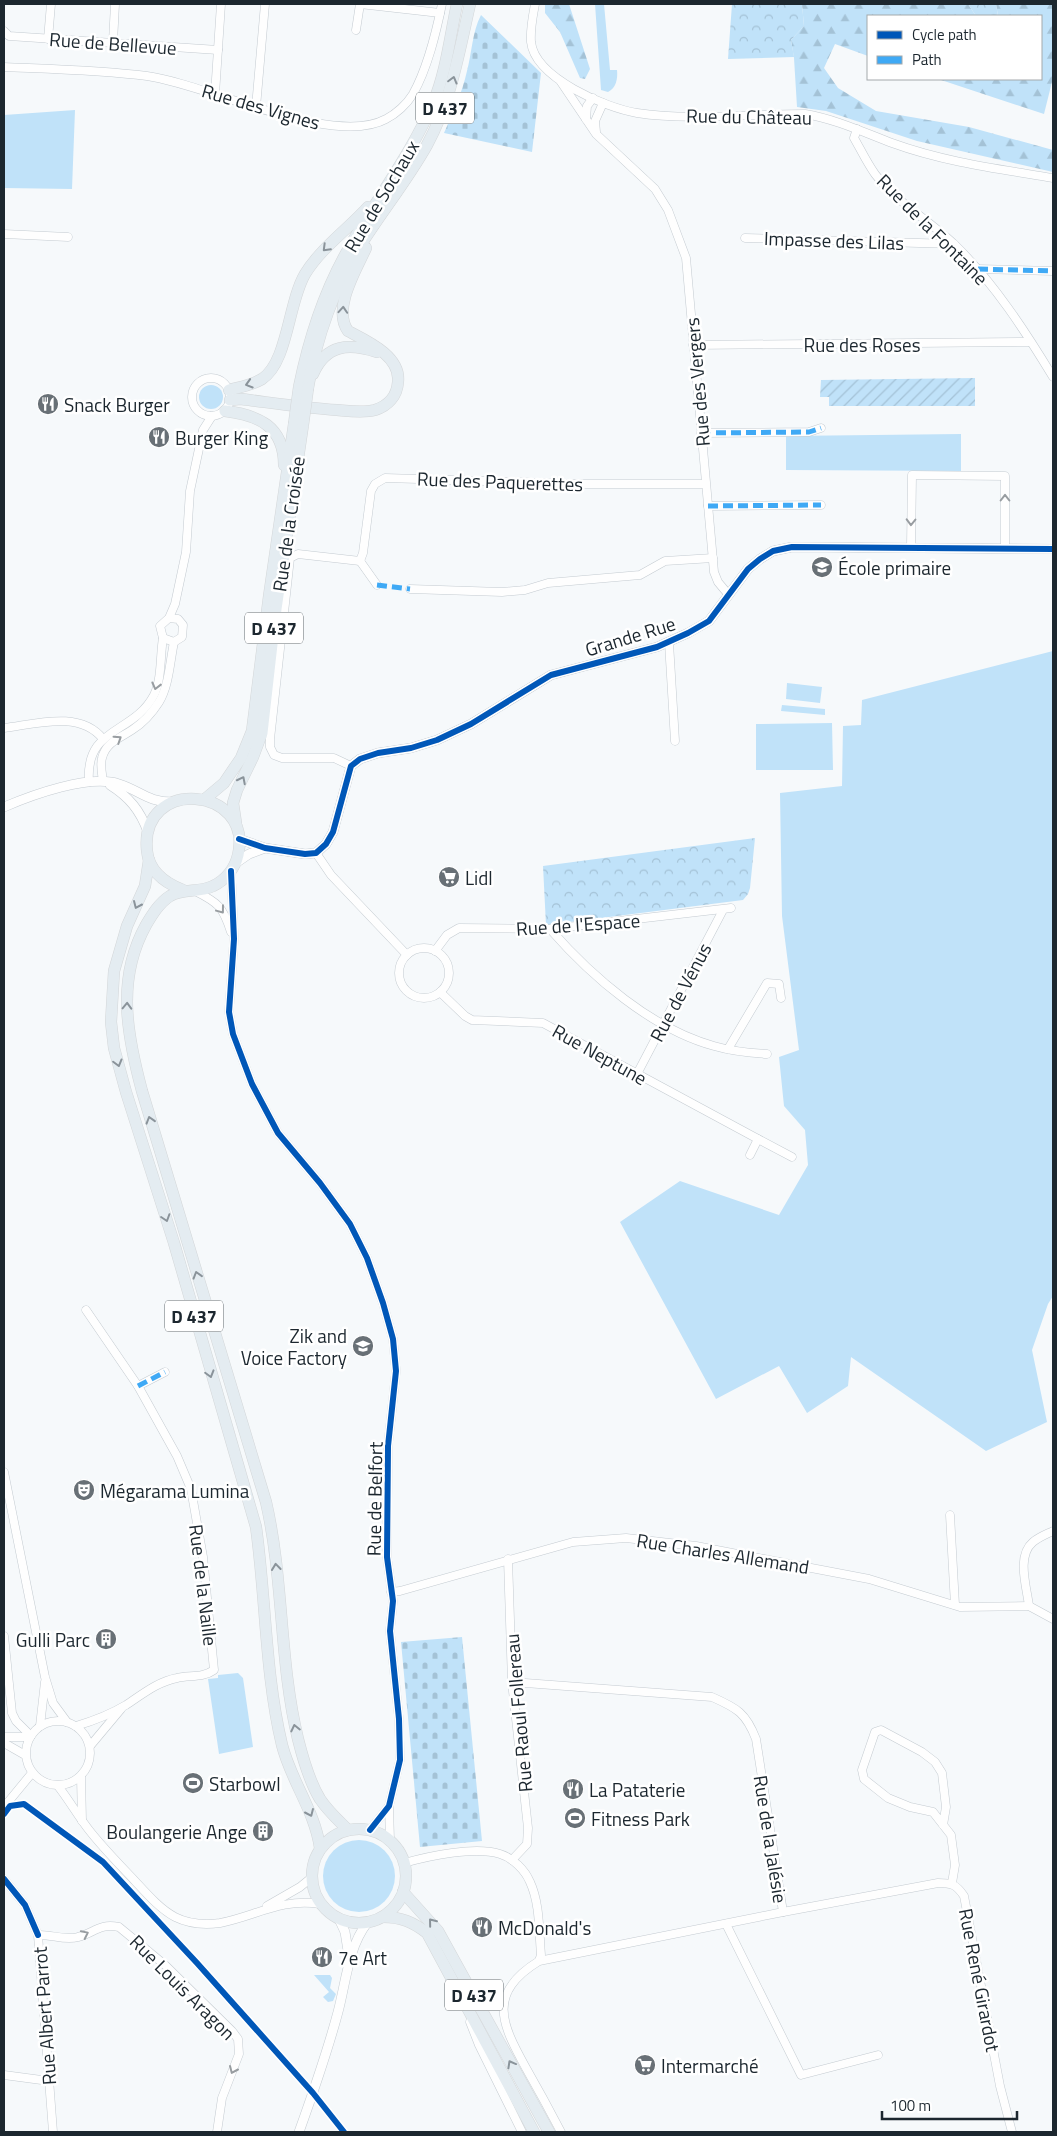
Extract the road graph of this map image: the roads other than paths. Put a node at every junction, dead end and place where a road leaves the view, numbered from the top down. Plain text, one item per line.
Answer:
1 (51, 4) edge
2 (115, 4) edge
3 (221, 4) edge
4 (265, 4) edge
5 (360, 4) edge
6 (442, 4) edge
7 (457, 4) edge
8 (470, 4) edge
9 (536, 4) edge
10 (440, 13) junction
11 (356, 30) dead end
12 (6, 33) edge
13 (48, 39) junction
14 (113, 42) junction
15 (218, 50) junction
16 (4, 66) edge
17 (560, 81) junction
18 (215, 94) junction
19 (593, 98) junction
20 (603, 103) junction
21 (256, 107) junction
22 (586, 120) junction
23 (857, 129) junction
24 (596, 134) junction
25 (1053, 178) edge
26 (384, 189) junction
27 (392, 200) junction
28 (4, 234) edge
29 (68, 237) dead end
30 (745, 238) dead end
31 (954, 244) junction
32 (978, 269) junction
33 (1053, 271) edge
34 (1030, 342) junction
35 (693, 345) junction
36 (385, 354) junction
37 (1053, 376) edge
38 (304, 387) junction
39 (228, 400) junction
40 (200, 412) junction
41 (212, 416) junction
42 (298, 424) junction
43 (821, 428) dead end
44 (203, 430) junction
45 (701, 433) junction
46 (705, 484) junction
47 (284, 491) junction
48 (821, 505) dead end
49 (708, 506) junction
50 (911, 547) junction
51 (1006, 547) junction
52 (1053, 549) edge
53 (713, 558) junction
54 (360, 561) junction
55 (378, 585) dead end
56 (410, 589) dead end
57 (728, 594) junction
58 (175, 604) junction
59 (169, 618) junction
60 (178, 619) junction
61 (163, 638) junction
62 (174, 642) junction
63 (669, 643) junction
64 (4, 728) edge
65 (103, 739) junction
66 (675, 742) dead end
67 (351, 766) junction
68 (103, 781) junction
69 (89, 782) junction
70 (205, 799) junction
71 (173, 802) junction
72 (4, 807) edge
73 (236, 827) junction
74 (148, 832) junction
75 (239, 839) junction
76 (265, 848) junction
77 (316, 852) junction
78 (149, 858) junction
79 (234, 867) junction
80 (189, 890) junction
81 (727, 909) joint
82 (550, 929) junction
83 (234, 939) junction
84 (434, 951) junction
85 (407, 955) junction
86 (440, 992) junction
87 (781, 998) dead end
88 (663, 1025) junction
89 (728, 1049) junction
90 (767, 1054) dead end
91 (637, 1074) junction
92 (758, 1139) junction
93 (750, 1155) dead end
94 (792, 1157) dead end
95 (86, 1310) dead end
96 (165, 1372) dead end
97 (138, 1386) junction
98 (4, 1472) edge
99 (950, 1515) dead end
100 (1053, 1530) edge
101 (508, 1559) junction
102 (392, 1592) junction
103 (955, 1605) junction
104 (1029, 1606) junction
105 (1053, 1619) edge
106 (4, 1636) edge
107 (45, 1677) junction
108 (512, 1682) junction
109 (124, 1706) junction
110 (67, 1722) junction
111 (40, 1726) junction
112 (76, 1726) junction
113 (30, 1736) junction
114 (4, 1737) edge
115 (4, 1743) edge
116 (90, 1746) junction
117 (25, 1755) junction
118 (32, 1773) junction
119 (81, 1777) junction
120 (58, 1786) junction
121 (389, 1806) junction
122 (4, 1807) edge
123 (82, 1821) junction
124 (943, 1825) junction
125 (348, 1830) junction
126 (370, 1830) junction
127 (390, 1841) junction
128 (320, 1848) junction
129 (512, 1860) junction
130 (404, 1863) junction
131 (311, 1878) junction
132 (4, 1879) edge
133 (952, 1883) junction
134 (403, 1892) junction
135 (320, 1904) junction
136 (260, 1910) junction
137 (783, 1912) junction
138 (383, 1917) junction
139 (339, 1919) junction
140 (367, 1923) junction
141 (726, 1924) junction
142 (38, 1936) junction
143 (539, 1961) junction
144 (350, 1962) junction
145 (456, 1985) junction
146 (878, 2055) dead end
147 (4, 2075) edge
148 (49, 2081) junction
149 (53, 2132) edge
150 (217, 2132) edge
151 (299, 2132) edge
152 (522, 2132) edge
153 (534, 2132) edge
154 (548, 2132) edge
155 (561, 2132) edge
156 (1012, 2132) edge

1 - 13 street
2 - 14 street
3 - 15 street
4 - 21 street
5 - 10 street
5 - 11 street
6 - 10 street, Rue des Vignes
7 - 26 main road, Rue de Sochaux / D 437
27 -> 8 main road, Rue de Sochaux / D 437
9 - 17 street, Rue du Château
10 - 21 street, Rue des Vignes
12 - 13 street, Rue de Bellevue
13 - 14 street, Rue de Bellevue
14 - 15 street, Rue de Bellevue
15 - 18 street
16 - 18 street, Rue des Vignes
17 - 19 street, Rue du Château
17 - 22 street, Rue des Vergers
18 - 21 street, Rue des Vignes
19 - 20 street, Rue du Château
19 - 22 street
20 - 23 street, Rue du Château
20 - 24 street
22 - 24 street, Rue des Vergers
23 - 25 street, Rue du Château
23 - 31 street, Rue de la Fontaine
24 - 35 street, Rue des Vergers
26 - 38 main road, Rue de Sochaux / D 437
26 -> 39 main road
36 -> 27 main road
27 - 38 main road, Rue de Sochaux / D 437
28 - 29 street
30 - 31 street, Impasse des Lilas
31 - 32 street, Rue de la Fontaine
32 - 33 street
32 - 34 street, Rue de la Fontaine
34 - 35 street, Rue des Roses
34 - 37 street, Rue de la Fontaine
35 - 45 street, Rue des Vergers
36 - 38 main road
36 - 39 main road
38 - 42 main road, D 437, bridge
39 - 40 street
39 - 41 street
39 - 47 main road
40 - 41 street
40 - 44 street
41 - 44 street
42 - 47 main road, D 437
73 -> 42 main road, Rue de la Croisée / D 437
43 - 45 street
44 - 58 street
45 - 46 street, Rue des Vergers
46 - 49 street, Rue des Vergers
46 - 54 street, Rue des Paquerettes
47 - 70 main road, D 437
48 - 49 street
49 - 53 street, Rue des Vergers
50 - 51 street, Grande Rue
51 -> 50 street
50 - 57 street, Grande Rue
51 - 52 street, Grande Rue
53 - 56 street
53 - 57 street, Rue des Vergers
54 - 55 street
54 - 67 street
57 - 63 street, Grande Rue
58 - 59 street
58 - 60 street
59 - 60 street
59 - 61 street
60 - 62 street
61 - 62 street
61 -> 65 street
68 -> 62 street
63 - 66 street
63 - 67 street, Grande Rue
64 - 65 street
65 - 69 street
67 - 77 street
68 - 69 street
68 - 71 street
68 - 74 street
69 - 72 street
70 - 71 main road
70 - 73 main road
71 - 74 main road
73 - 75 main road
74 - 78 main road
75 - 76 street
75 - 79 main road
76 - 77 street
76 - 79 street
77 - 85 street
78 - 80 main road
78 -> 128 main road, D 437
79 - 80 main road
79 - 83 street
80 -> 83 street
125 -> 80 main road, D 437
81 - 82 street, Rue de l'Espace
81 - 88 street, Rue de Vénus
82 - 84 street, Rue de l'Espace
82 - 88 street
83 - 102 street, Rue de Belfort
84 - 85 street
84 - 86 street
85 - 86 street
86 - 91 street, Rue Neptune
87 - 89 street
88 - 89 street
88 - 91 street, Rue de Vénus
89 - 90 street
91 - 92 street, Rue Neptune
92 - 93 street
92 - 94 street, Rue Neptune
95 - 97 street, Rue de la Naille
96 - 97 street
97 - 109 street, Rue de la Naille
98 - 107 street
99 - 103 street
100 - 104 street
101 - 102 street, Rue Charles Allemand
101 - 103 street, Rue Charles Allemand
101 - 108 street, Rue Raoul Follereau
102 - 121 street, Rue de Belfort
103 - 104 street, Rue Charles Allemand
104 - 105 street, Rue Charles Allemand
106 - 113 street
107 - 110 street
107 - 111 street
108 - 129 street, Rue Raoul Follereau
108 - 137 street, Rue de la Jalésie
109 - 112 street
109 - 116 street
110 - 111 street
110 - 112 street
111 - 113 street
112 - 116 street
113 - 114 street
113 - 117 street
115 - 117 street
116 - 119 street
117 - 118 street
118 - 120 street
118 - 122 street
119 - 120 street
119 - 123 street
120 - 123 street
121 - 126 street, Rue de Belfort
121 - 127 street, Rue de Belfort
123 - 136 street
124 - 124 street
124 - 133 street
125 - 126 main road
125 - 128 main road
126 - 127 main road
127 - 130 main road
128 - 131 main road
129 - 130 street
129 - 143 street
130 - 134 main road
131 - 135 main road
131 - 136 street
132 - 142 street, Rue Albert Parrot
133 - 137 street, Rue René Girardot
133 - 156 street, Rue René Girardot
134 - 138 main road
154 -> 134 main road, D 437
135 - 136 street
135 - 139 main road
137 - 141 street, Rue de la Jalésie
138 - 140 main road
138 - 145 main road, D 437
139 - 140 main road
139 - 144 street
140 - 144 street
141 - 143 street, Rue de la Jalésie
141 - 146 street
142 - 148 street, Rue Albert Parrot
142 -> 150 street, Rue Louis Aragon
143 - 155 street, Rue de la Jalésie
144 - 151 street
145 - 152 street
145 - 153 main road, D 437
147 - 148 street
148 - 149 street, Rue Albert Parrot

